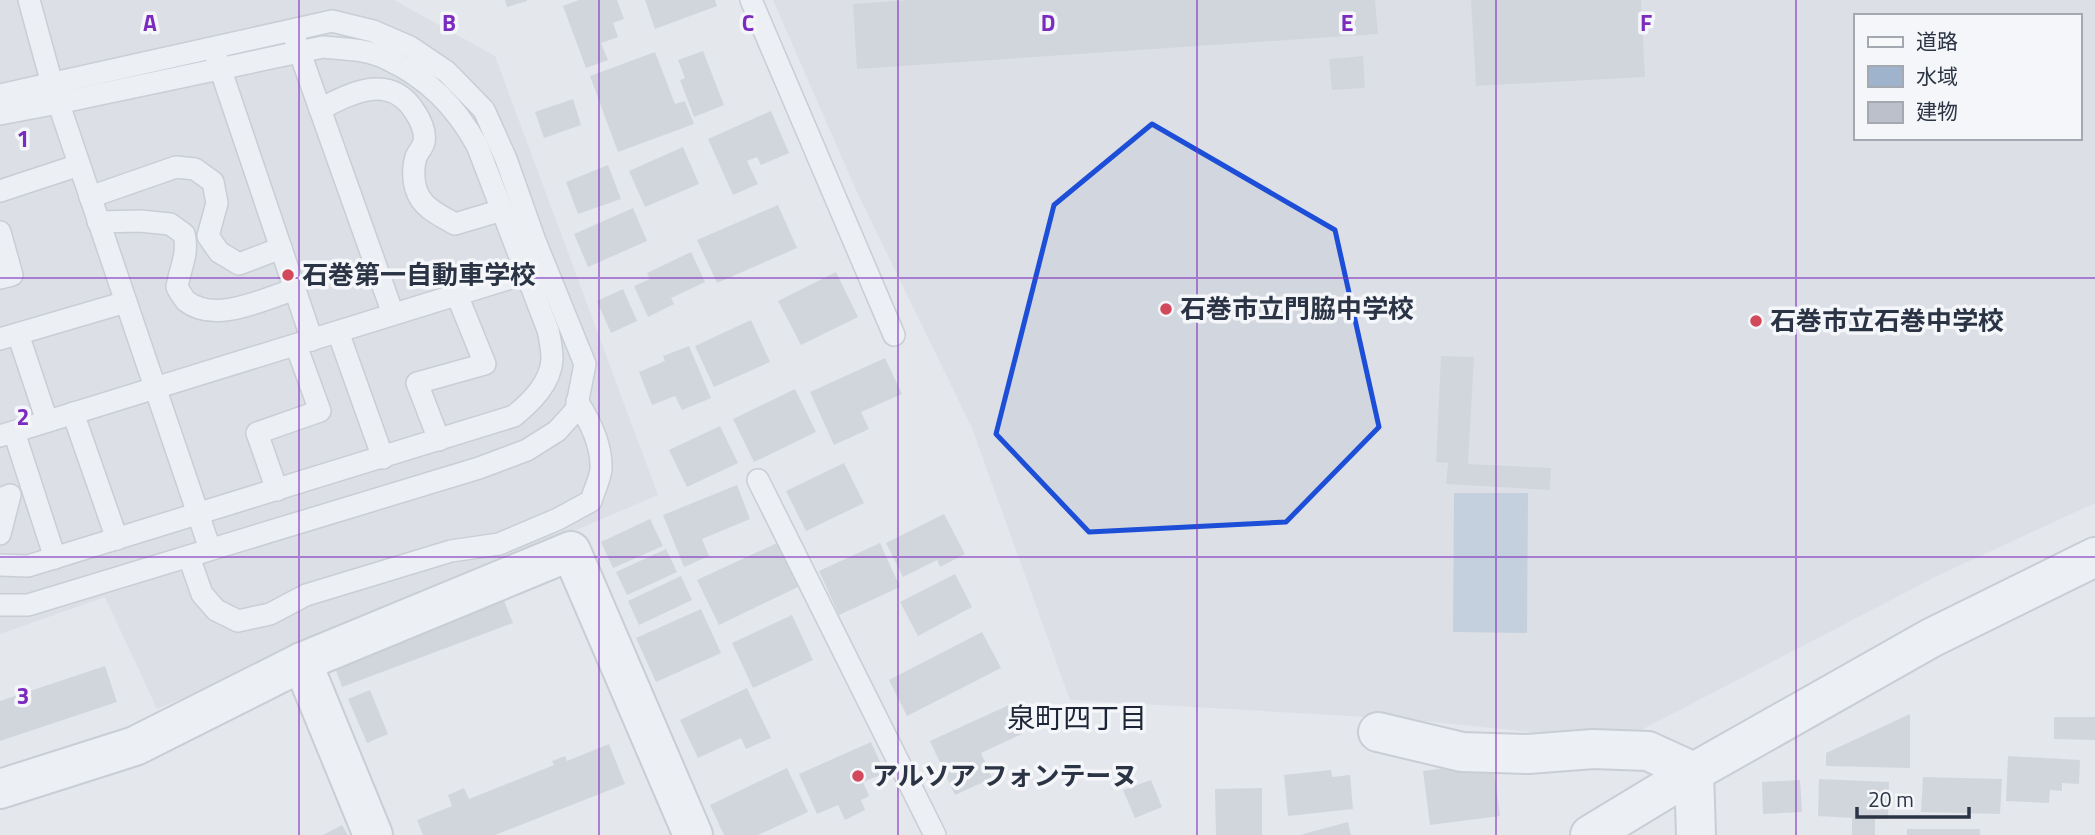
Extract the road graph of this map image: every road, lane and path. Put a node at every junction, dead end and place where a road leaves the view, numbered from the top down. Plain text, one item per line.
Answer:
1 (29, 0) edge
2 (751, 0) edge
3 (291, 30) junction
4 (213, 48) junction
5 (299, 52) junction
6 (220, 70) junction
7 (55, 94) junction
8 (0, 96) edge
9 (320, 109) junction
10 (0, 114) edge
11 (79, 165) junction
12 (0, 191) edge
13 (90, 197) junction
14 (502, 210) junction
15 (98, 222) junction
16 (0, 232) edge
17 (281, 248) junction
18 (536, 270) junction
19 (0, 278) edge
20 (295, 289) junction
21 (457, 295) junction
22 (126, 302) junction
23 (393, 314) junction
24 (338, 332) junction
25 (894, 335) dead end
26 (9, 337) edge
27 (304, 342) junction
28 (154, 388) junction
29 (577, 401) junction
30 (74, 413) junction
31 (47, 421) junction
32 (7, 434) edge
33 (439, 440) junction
34 (383, 458) junction
35 (758, 480) dead end
36 (277, 490) junction
37 (0, 499) edge
38 (198, 514) junction
39 (0, 534) edge
40 (117, 539) junction
41 (210, 549) junction
42 (189, 556) junction
43 (2095, 557) edge
44 (55, 558) junction
45 (0, 565) edge
46 (0, 605) edge
47 (302, 662) junction
48 (1378, 732) dead end
49 (1695, 772) junction
50 (0, 789) edge
51 (373, 835) edge
52 (693, 835) edge
53 (935, 835) edge
54 (1590, 835) edge
55 (1696, 835) edge

1 - 7 lane
2 - 25 lane
3 - 4 lane
3 - 5 lane
3 - 18 lane
4 - 6 lane
4 - 7 lane
5 - 6 lane
5 - 9 lane
5 - 14 lane
6 - 7 lane
6 - 17 lane
7 - 8 lane
7 - 10 lane
7 - 11 lane
9 - 14 lane
9 - 23 lane
11 - 12 lane
11 - 13 lane
13 - 15 lane
13 - 17 lane
14 - 18 lane
15 - 20 lane
15 - 22 lane
16 - 19 lane
17 - 20 lane
18 - 21 lane
18 - 29 lane
18 - 33 lane
20 - 27 lane
21 - 23 lane
21 - 33 lane
22 - 26 lane
22 - 28 lane
23 - 24 lane
24 - 27 lane
24 - 34 lane
26 - 31 lane
27 - 28 lane
27 - 36 lane
28 - 30 lane
28 - 38 lane
29 - 41 lane
29 - 42 lane
30 - 31 lane
30 - 40 lane
31 - 32 lane
32 - 44 lane
33 - 34 lane
34 - 36 lane
35 - 53 lane
36 - 38 lane
37 - 39 lane
38 - 40 lane
38 - 41 lane
40 - 44 lane
41 - 42 lane
42 - 46 lane
43 - 49 street
44 - 45 lane
47 - 50 street
47 - 51 street
47 - 52 street
48 - 49 street
49 - 54 street
49 - 55 street

